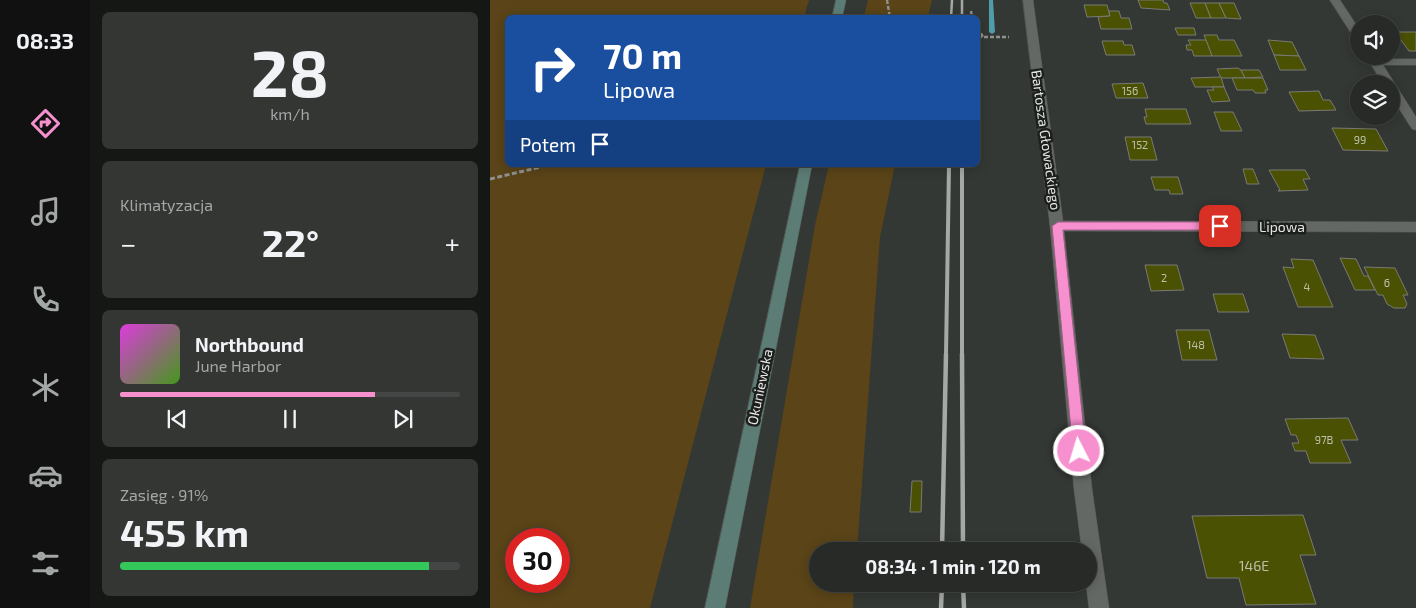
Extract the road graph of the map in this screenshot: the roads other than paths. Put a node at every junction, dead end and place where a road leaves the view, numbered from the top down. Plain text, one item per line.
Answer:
1 (841, 0) edge
2 (1028, 0) edge
3 (1335, 0) edge
4 (838, 15) edge
5 (1350, 23) edge
6 (1400, 61) edge
7 (1416, 62) edge
8 (1400, 101) edge
9 (1416, 126) edge
10 (806, 167) edge
11 (1058, 226) junction
12 (1416, 227) edge
13 (715, 608) edge
14 (1099, 608) edge

1 - 4 main road
2 - 11 street, Bartosza Głowackiego
3 - 5 street
6 - 7 street
8 - 9 street
10 - 13 main road, Okuniewska
11 - 12 street, Lipowa
11 - 14 street, Bartosza Głowackiego

